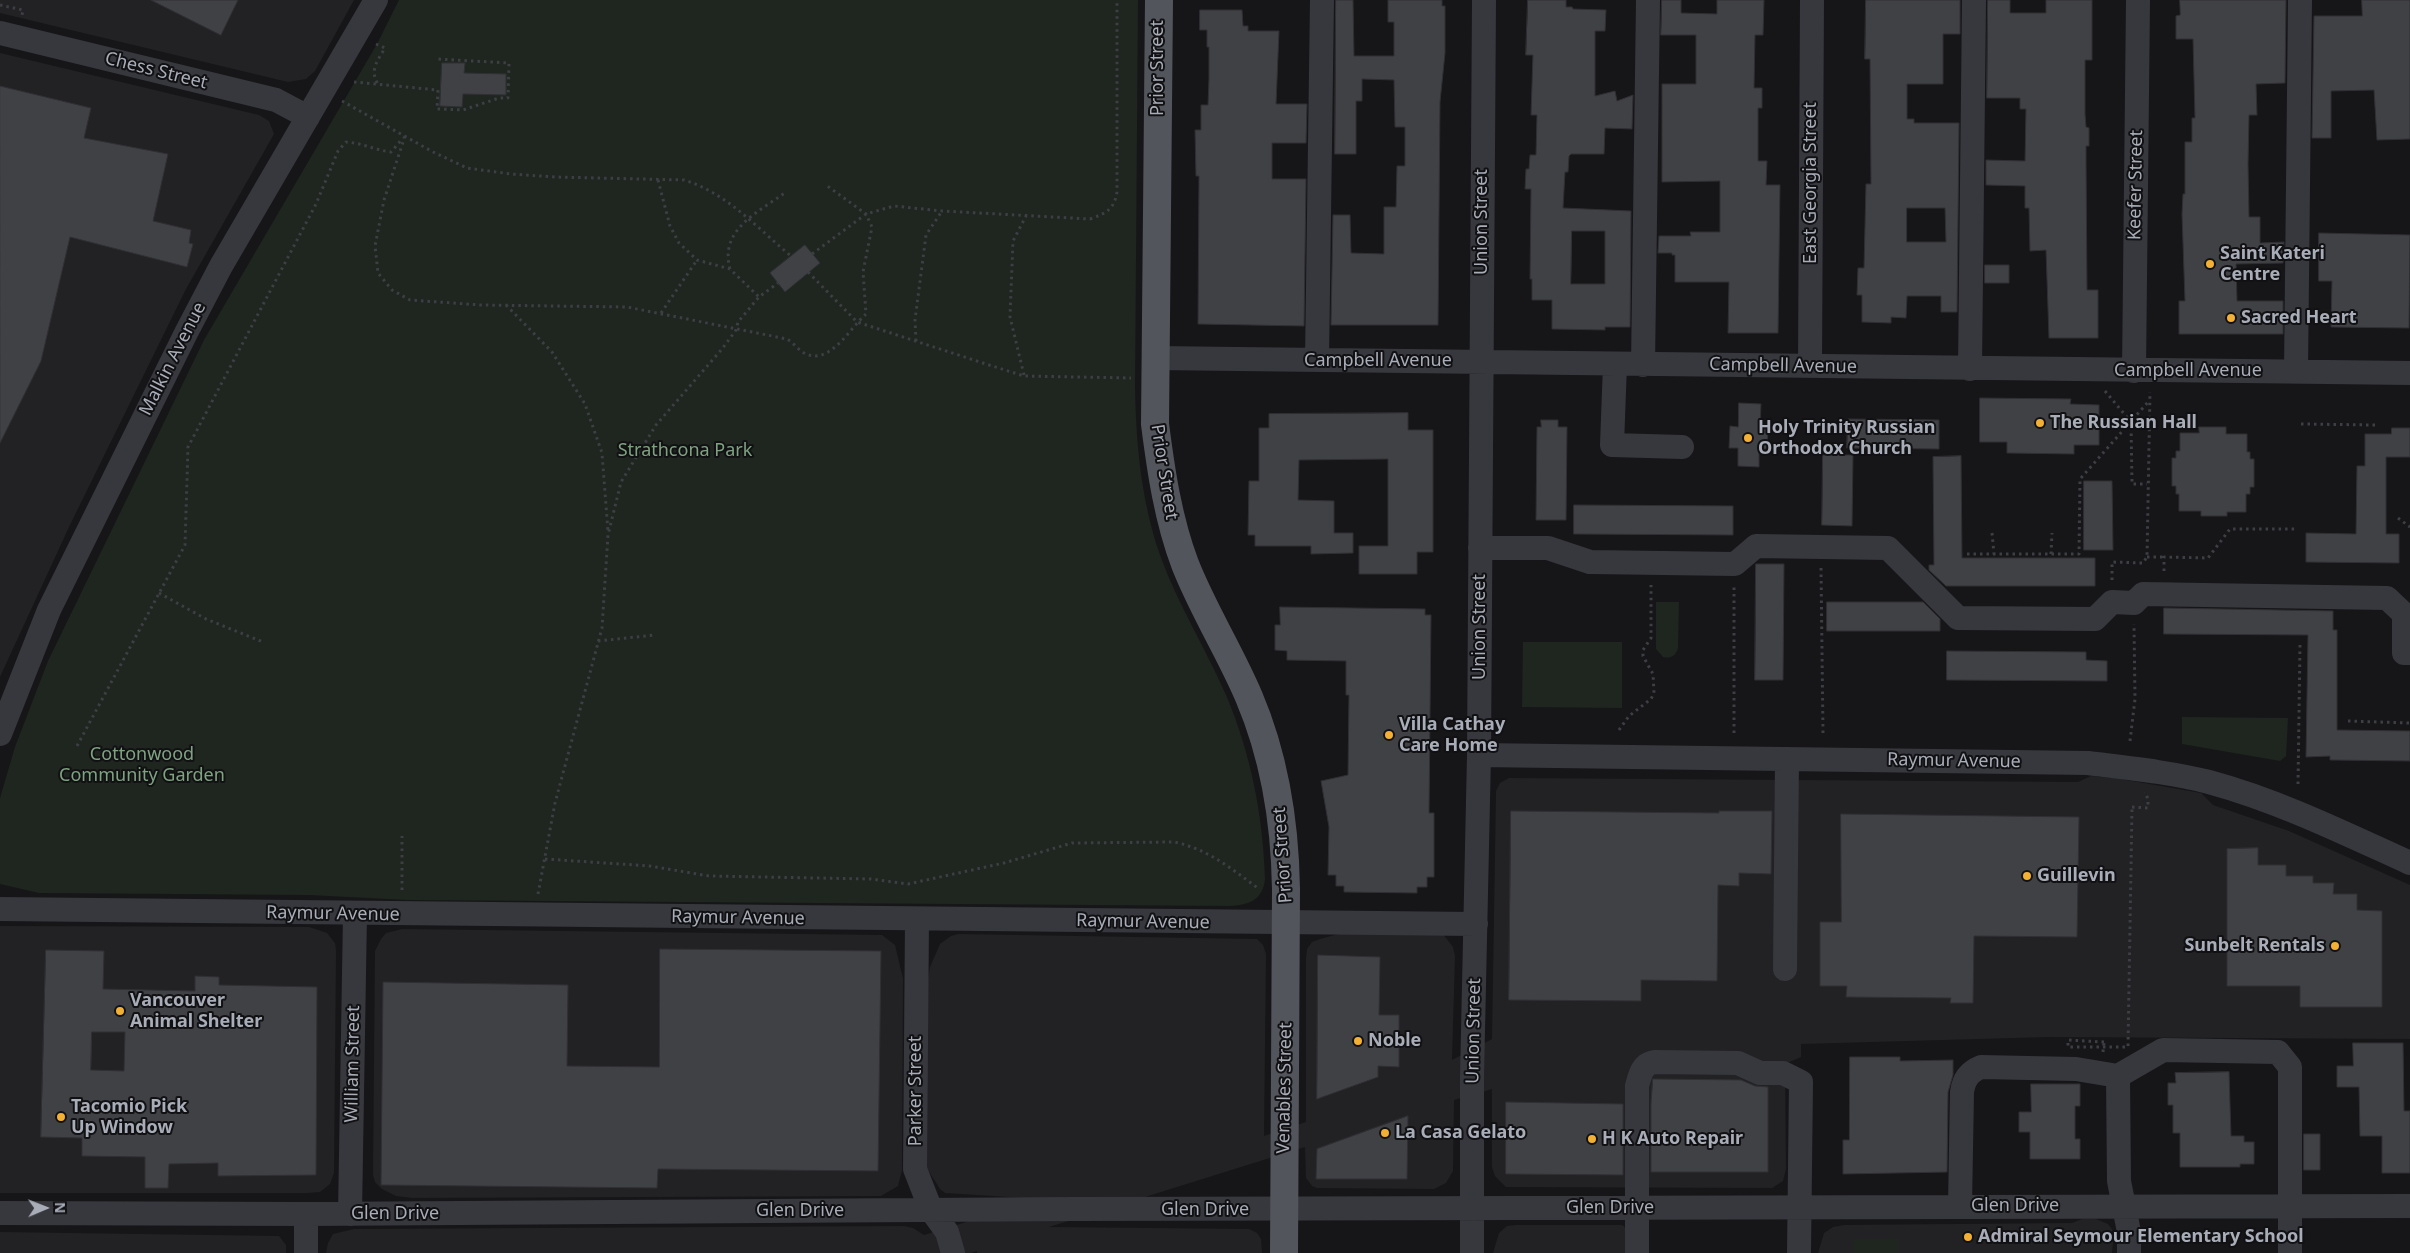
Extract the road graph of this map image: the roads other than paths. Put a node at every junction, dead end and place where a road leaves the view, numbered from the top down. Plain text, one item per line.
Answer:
1 (376, 0) edge
2 (1159, 0) edge
3 (1322, 0) edge
4 (1484, 0) edge
5 (1648, 0) edge
6 (1812, 0) edge
7 (1974, 0) edge
8 (2138, 0) edge
9 (2300, 0) edge
10 (0, 33) edge
11 (308, 117) junction
12 (1155, 358) junction
13 (1317, 360) junction
14 (1481, 362) junction
15 (1615, 364) junction
16 (1643, 365) junction
17 (1810, 366) junction
18 (1970, 369) junction
19 (2134, 371) junction
20 (2296, 372) junction
21 (2410, 373) edge
22 (1682, 447) dead end
23 (1480, 548) junction
24 (2410, 653) edge
25 (0, 734) edge
26 (1479, 755) junction
27 (1787, 759) junction
28 (2410, 863) edge
29 (0, 909) edge
30 (355, 914) junction
31 (917, 919) junction
32 (1286, 923) junction
33 (1476, 924) junction
34 (1785, 969) dead end
35 (2118, 1076) junction
36 (1960, 1206) junction
37 (2124, 1206) junction
38 (2290, 1206) junction
39 (2410, 1206) edge
40 (1637, 1207) junction
41 (1799, 1207) junction
42 (1472, 1209) junction
43 (931, 1210) junction
44 (1284, 1210) junction
45 (0, 1213) edge
46 (306, 1214) junction
47 (350, 1214) junction
48 (306, 1253) edge
49 (953, 1253) edge
50 (1284, 1253) edge
51 (1472, 1253) edge
52 (1637, 1253) edge
53 (1799, 1253) edge
54 (2129, 1253) edge
55 (2290, 1253) edge

1 - 11 street, Malkin Avenue
2 - 12 main road, Prior Street
3 - 13 street
4 - 14 street, Union Street
5 - 16 street
6 - 17 street, East Georgia Street
7 - 18 street
8 - 19 street, Keefer Street
9 - 20 street
10 - 11 street, Chess Street
11 - 25 street, Malkin Avenue
12 - 13 street, Campbell Avenue
12 - 32 main road, Prior Street
13 - 14 street, Campbell Avenue
14 - 15 street, Campbell Avenue
14 - 23 street, Union Street
15 - 16 street, Campbell Avenue
15 - 22 street
16 - 17 street, Campbell Avenue
17 - 18 street, Campbell Avenue
18 - 19 street, Campbell Avenue
19 - 20 street, Campbell Avenue
20 - 21 street, Campbell Avenue
23 - 24 street
23 - 26 street, Union Street
26 - 27 street, Raymur Avenue
26 - 33 street, Union Street
27 - 28 street, Raymur Avenue
27 - 34 street
29 - 30 street, Raymur Avenue
30 - 31 street, Raymur Avenue
30 - 47 street, William Street
31 - 32 street, Raymur Avenue
31 - 43 street, Parker Street
32 - 33 street, Raymur Avenue
32 - 44 main road, Venables Street
33 - 42 street, Union Street
35 - 36 street
35 - 37 street
35 - 38 street
36 - 37 street, Glen Drive
36 - 41 street, Glen Drive
37 - 38 street, Glen Drive
37 - 54 street
38 - 39 street, Glen Drive
38 - 55 street
40 - 41 street, Glen Drive
40 - 41 street
40 - 42 street, Glen Drive
40 - 52 street
41 - 53 street
42 - 44 street, Glen Drive
42 - 51 street, Union Street
43 - 44 street, Glen Drive
43 - 47 street, Glen Drive
43 - 49 street, Parker Street
44 - 50 main road, Venables Street
45 - 46 street, Glen Drive
46 - 47 street, Glen Drive
46 - 48 street

